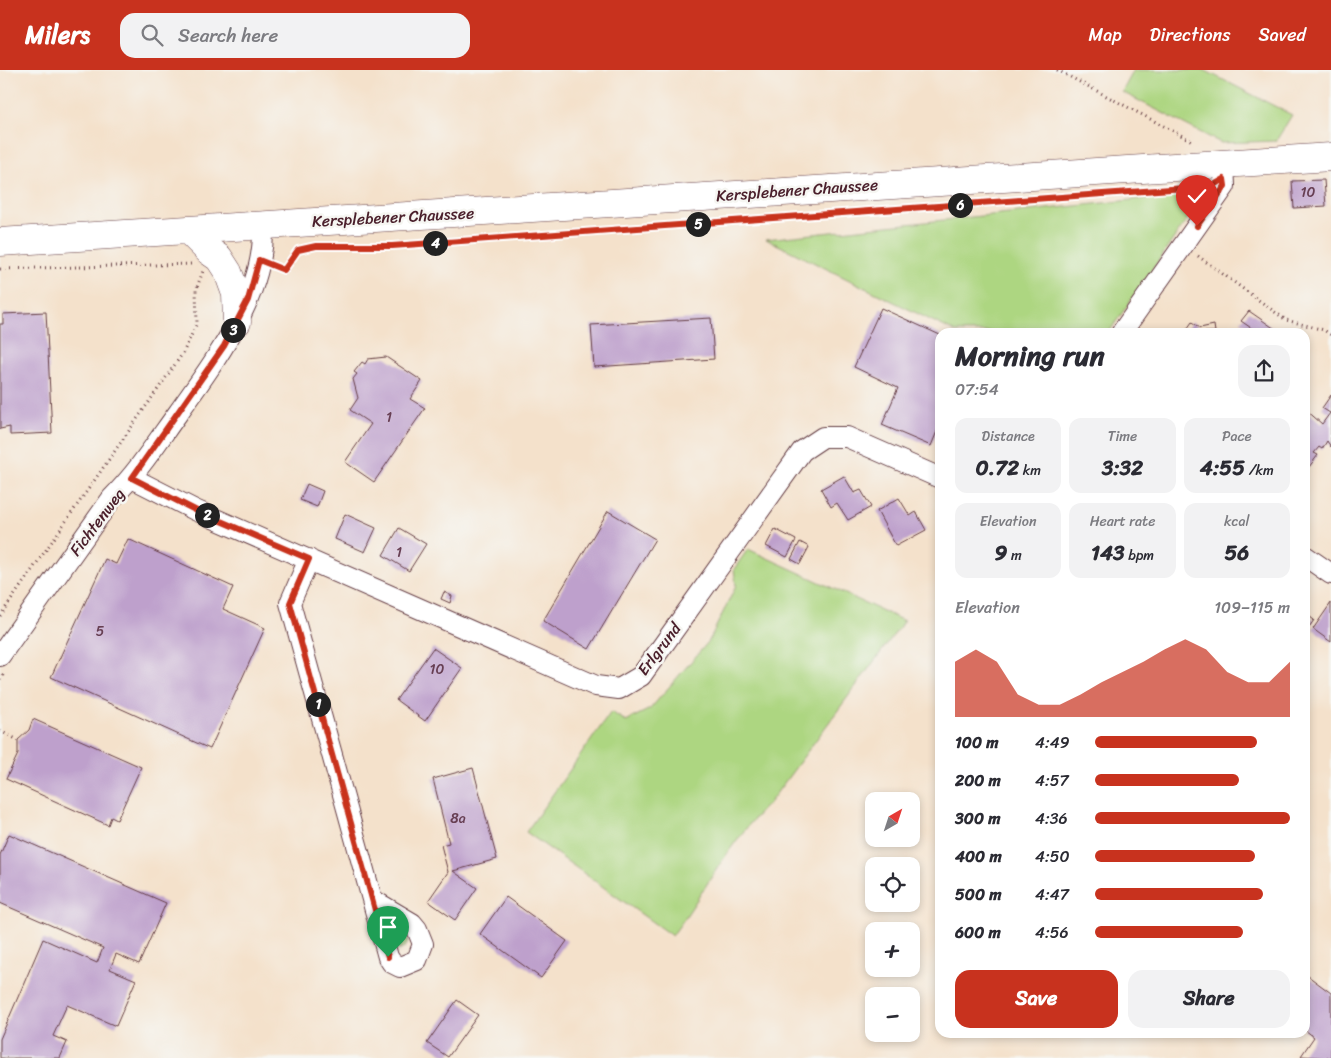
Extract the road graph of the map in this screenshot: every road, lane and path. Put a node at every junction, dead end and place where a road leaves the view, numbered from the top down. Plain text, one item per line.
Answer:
1 (1057, 70) edge
2 (1331, 157) edge
3 (1224, 163) junction
4 (926, 207) dead end
5 (263, 225) junction
6 (188, 230) junction
7 (0, 242) edge
8 (1183, 245) junction
9 (259, 260) junction
10 (214, 261) junction
11 (0, 269) edge
12 (237, 322) junction
13 (1125, 328) edge
14 (1331, 335) edge
15 (935, 476) edge
16 (132, 478) junction
17 (309, 559) junction
18 (1310, 559) edge
19 (1331, 574) edge
20 (0, 616) edge
21 (0, 656) edge
22 (0, 731) edge
23 (18, 740) dead end
24 (373, 900) dead end

1 - 3 path
2 - 3 main road, Kersplebener Chaussee
3 - 5 main road, Kersplebener Chaussee
3 - 8 street
4 - 9 path
5 - 6 main road, Kersplebener Chaussee
5 - 9 street, Fichtenweg
6 - 7 main road, Kersplebener Chaussee
6 - 10 main road
8 - 13 street
8 - 14 path
9 - 12 street, Fichtenweg
10 - 11 path
10 - 12 main road
10 - 20 path
12 - 16 street, Fichtenweg
15 - 17 street, Erlgrund
16 - 17 street, Erlgrund
16 - 21 street, Fichtenweg
17 - 24 street
18 - 19 street
22 - 23 path

